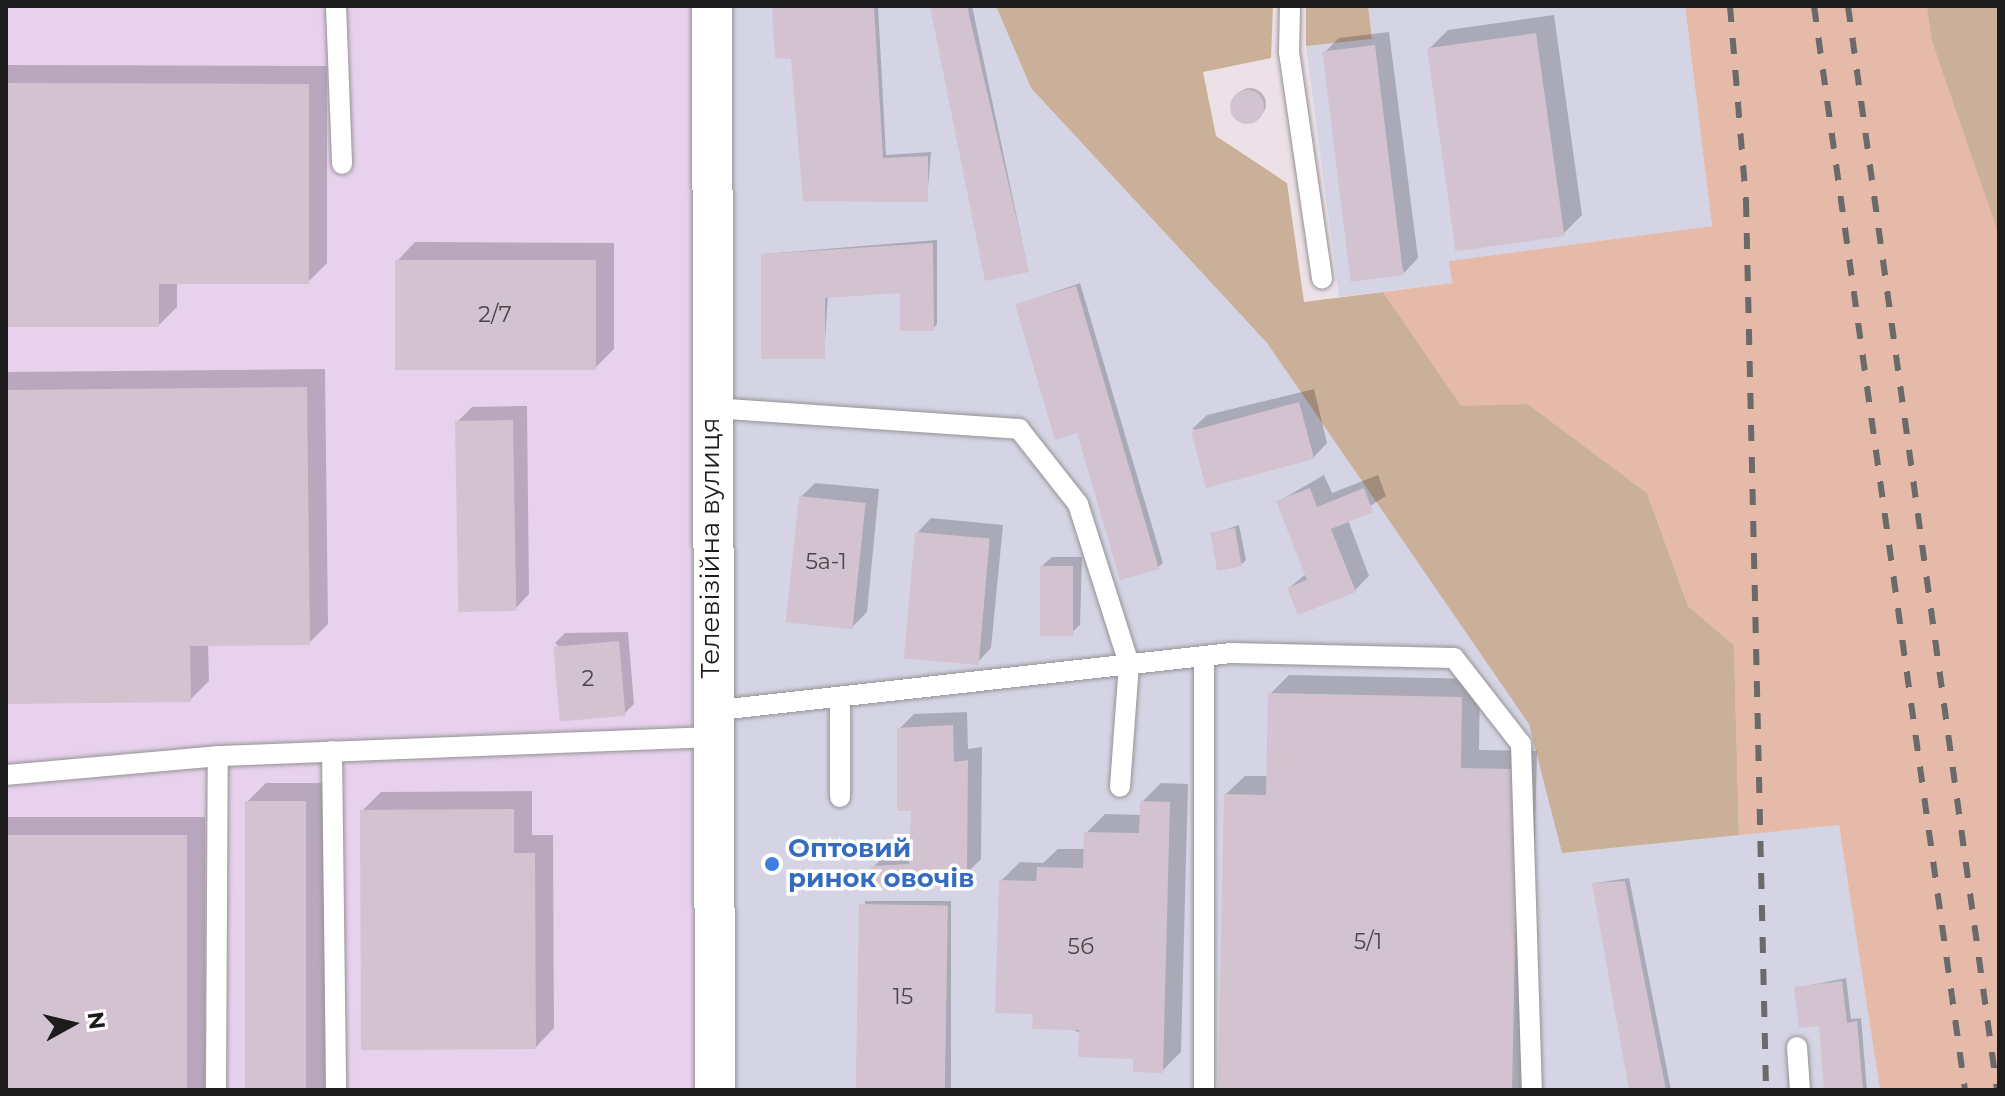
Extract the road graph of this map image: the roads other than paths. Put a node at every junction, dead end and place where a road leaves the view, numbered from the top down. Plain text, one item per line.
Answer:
1 (336, 6) edge
2 (712, 6) edge
3 (1290, 6) edge
4 (342, 164) dead end
5 (1322, 279) dead end
6 (712, 408) junction
7 (1204, 656) junction
8 (1129, 664) junction
9 (840, 697) junction
10 (710, 724) junction
11 (332, 751) junction
12 (218, 756) junction
13 (6, 775) edge
14 (1120, 787) dead end
15 (840, 797) dead end
16 (1797, 1047) dead end
17 (216, 1090) edge
18 (336, 1090) edge
19 (715, 1090) edge
20 (1204, 1090) edge
21 (1532, 1090) edge
22 (1800, 1090) edge

1 - 4 lane
2 - 6 street, Телевізійна вулиця
3 - 5 lane
6 - 8 lane
6 - 10 street, Телевізійна вулиця
7 - 8 lane
7 - 20 lane
7 - 21 lane
8 - 9 lane
8 - 14 lane
9 - 10 lane
9 - 15 lane
10 - 11 lane
10 - 19 street, Телевізійна вулиця
11 - 12 lane
11 - 18 lane
12 - 13 lane
12 - 17 lane
16 - 22 lane

